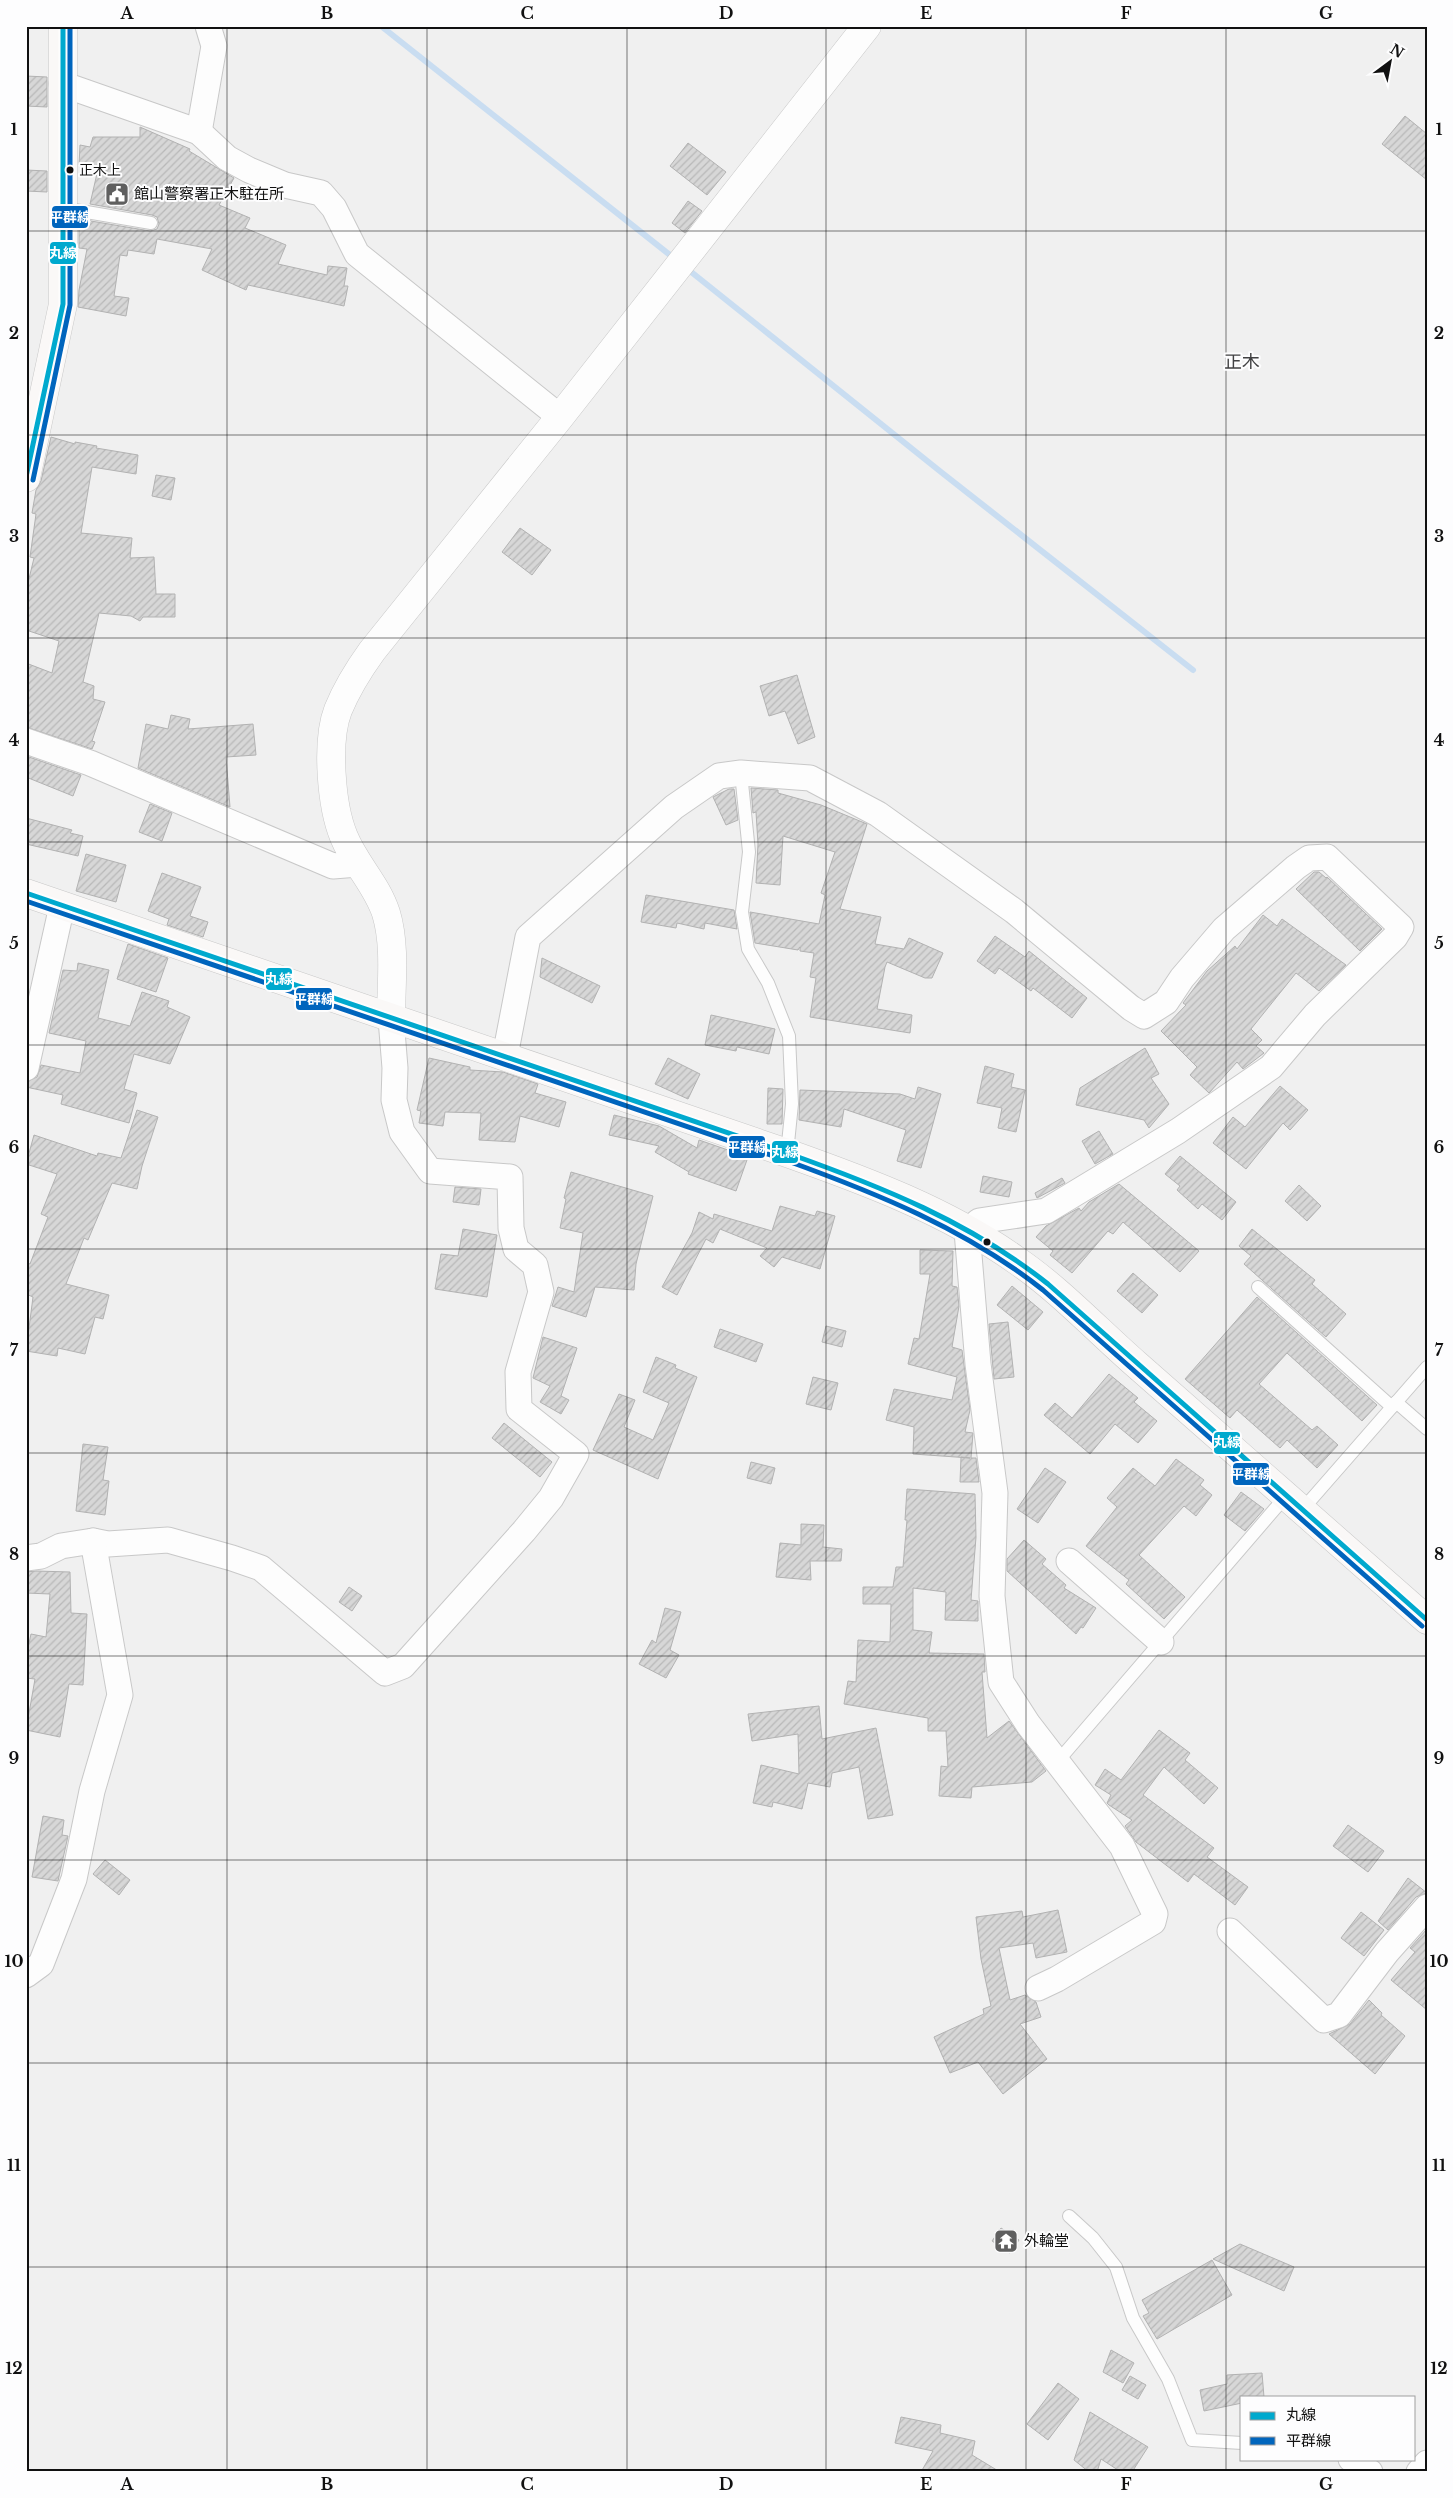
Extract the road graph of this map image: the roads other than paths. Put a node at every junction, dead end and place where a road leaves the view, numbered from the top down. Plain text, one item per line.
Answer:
1 (63, 26) edge
2 (208, 26) edge
3 (867, 26) edge
4 (62, 84) junction
5 (199, 132) junction
6 (63, 208) junction
7 (151, 223) dead end
8 (560, 417) junction
9 (26, 478) edge
10 (26, 741) edge
11 (741, 773) junction
12 (358, 864) junction
13 (26, 894) edge
14 (62, 906) junction
15 (391, 1019) junction
16 (505, 1056) junction
17 (26, 1068) edge
18 (787, 1153) junction
19 (968, 1231) junction
20 (1258, 1287) dead end
21 (1427, 1367) edge
22 (1394, 1404) junction
23 (1427, 1429) edge
24 (1294, 1503) junction
25 (93, 1541) junction
26 (26, 1558) edge
27 (1068, 1561) dead end
28 (1427, 1620) edge
29 (1160, 1642) junction
30 (1058, 1762) junction
31 (1427, 1907) edge
32 (1230, 1931) dead end
33 (26, 1975) edge
34 (1038, 1988) dead end
35 (1070, 2216) dead end
36 (1240, 2443) edge
37 (1352, 2460) edge
38 (1427, 2463) edge
39 (1370, 2472) edge
40 (1419, 2472) edge

1 - 4 main road
2 - 5 street
3 - 8 street
4 - 5 street
4 - 6 main road
5 - 8 street
6 - 7 lane
6 - 9 main road
8 - 12 street
10 - 12 street
11 - 16 street
11 - 18 lane
11 - 19 street
12 - 15 street
13 - 14 main road
14 - 15 main road
14 - 17 street
15 - 16 main road
15 - 25 street
16 - 18 main road
18 - 19 main road
19 - 24 main road
19 - 30 street
20 - 22 lane
21 - 22 lane
22 - 23 lane
22 - 24 lane
24 - 28 main road
24 - 29 lane
25 - 26 street
25 - 33 street
27 - 29 street
29 - 30 lane
30 - 34 street
31 - 32 street
35 - 36 lane
37 - 39 street
38 - 40 street

